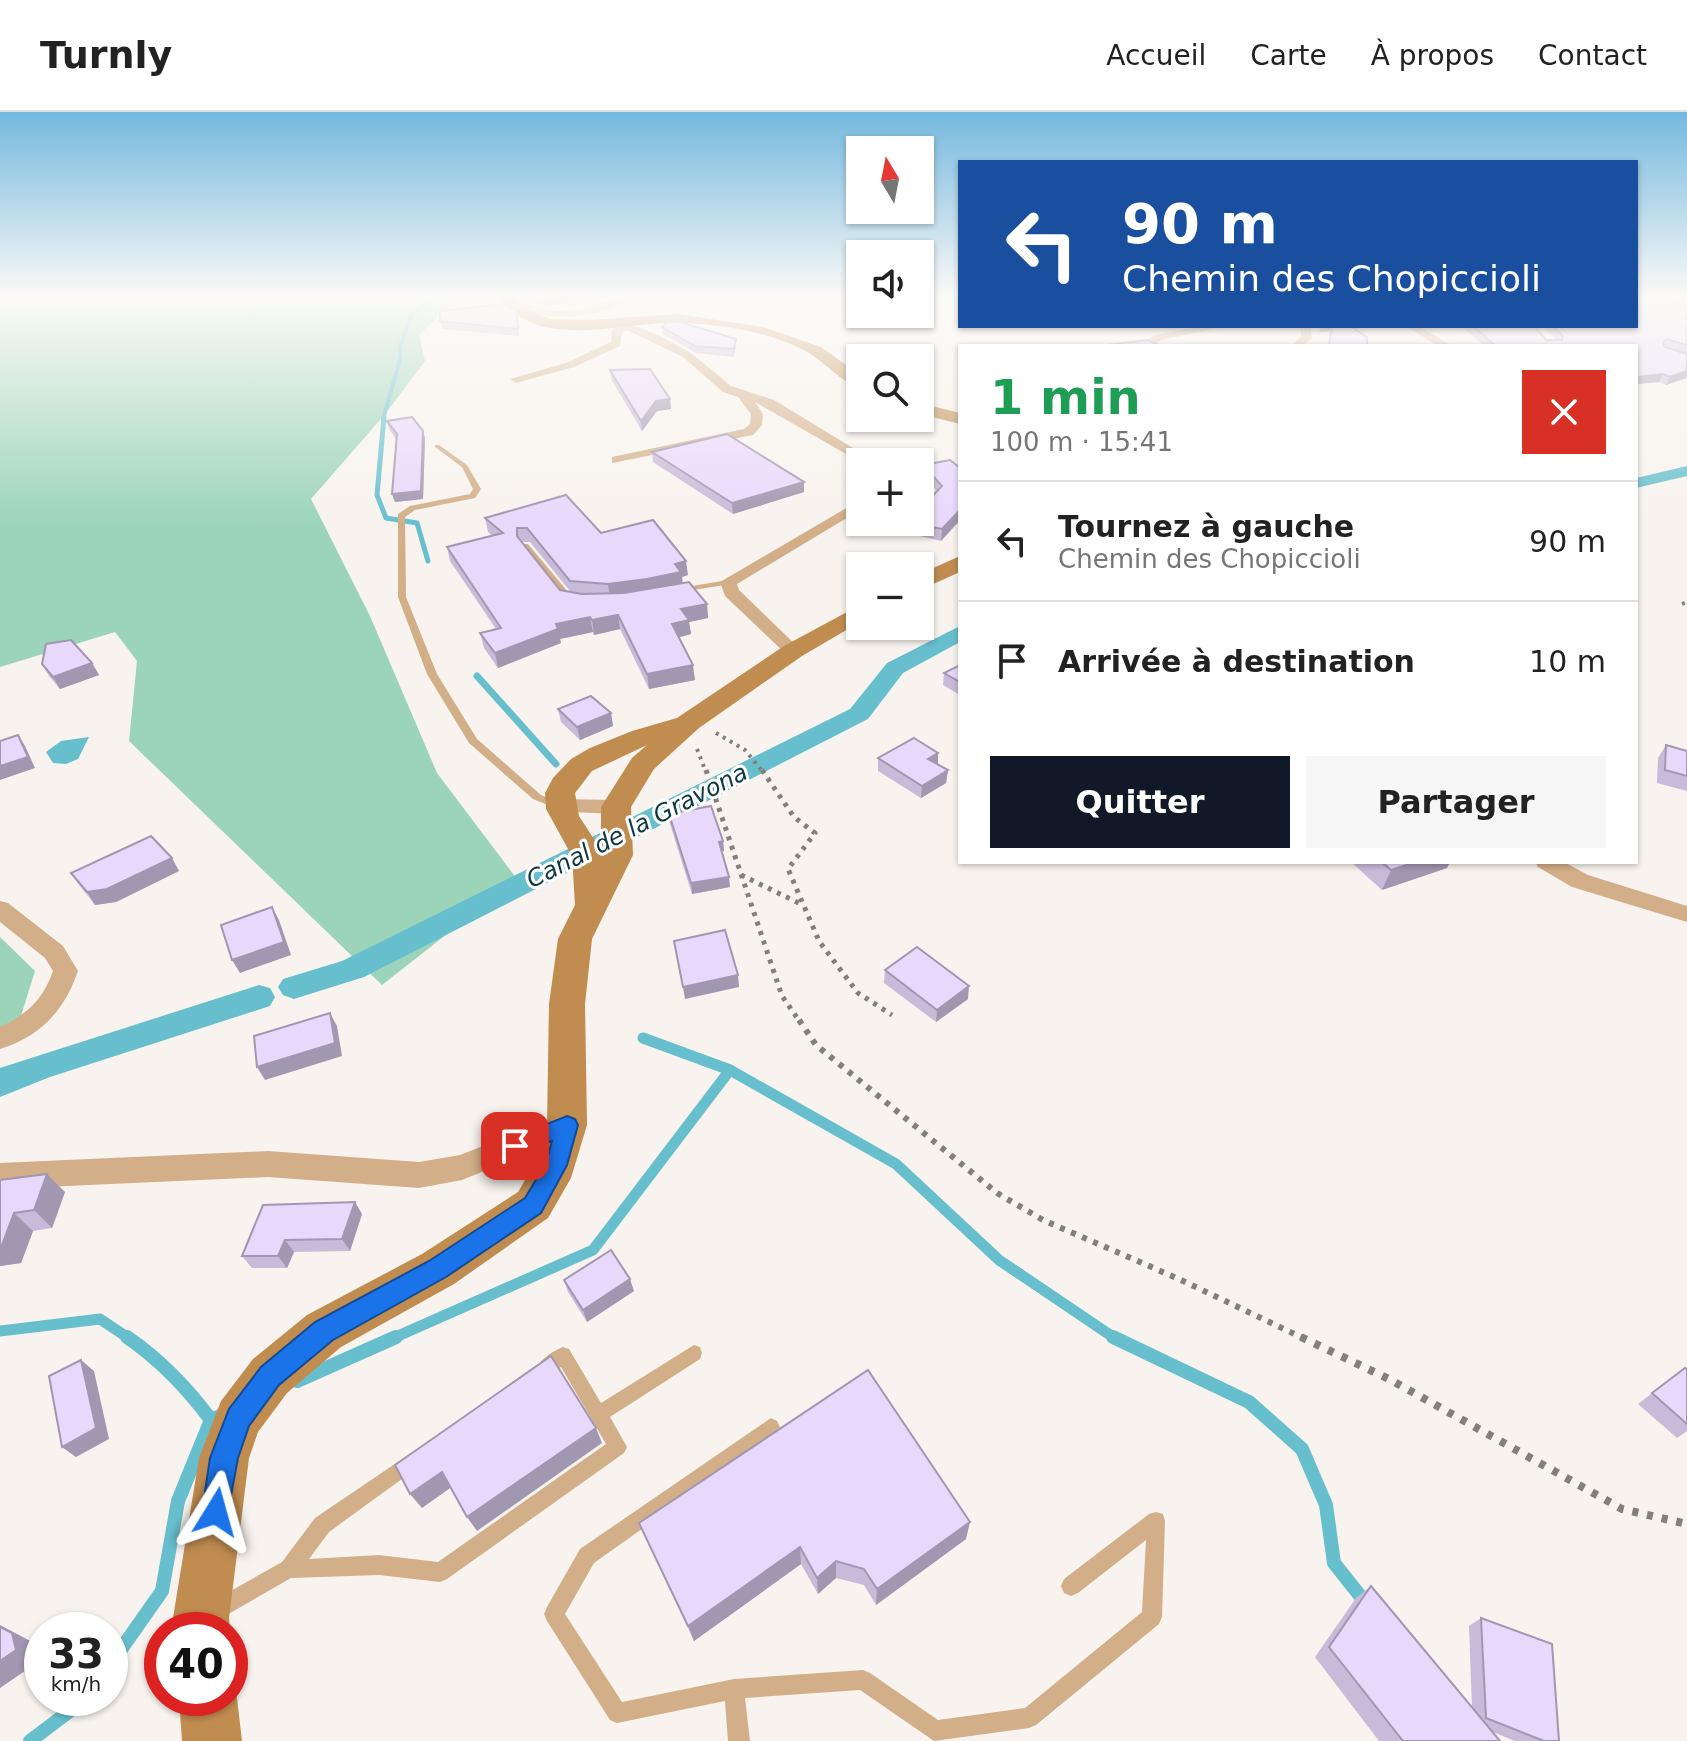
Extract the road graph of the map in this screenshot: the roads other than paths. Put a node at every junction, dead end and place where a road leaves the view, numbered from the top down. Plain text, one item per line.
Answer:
1 (539, 372) edge
2 (707, 372) edge
3 (516, 379) dead end
4 (744, 396) junction
5 (934, 412) edge
6 (958, 418) edge
7 (437, 446) dead end
8 (846, 448) edge
9 (617, 460) dead end
10 (846, 512) edge
11 (525, 546) edge
12 (957, 566) edge
13 (934, 577) edge
14 (728, 582) junction
15 (668, 592) edge
16 (578, 603) edge
17 (846, 620) edge
18 (793, 651) junction
19 (689, 722) junction
20 (559, 806) junction
21 (616, 807) junction
22 (1550, 864) edge
23 (592, 906) junction
24 (0, 909) edge
25 (1687, 914) edge
26 (0, 1039) edge
27 (567, 1125) junction
28 (0, 1176) edge
29 (694, 1353) dead end
30 (525, 1382) edge
31 (599, 1414) junction
32 (771, 1427) dead end
33 (424, 1453) edge
34 (289, 1569) junction
35 (1071, 1586) dead end
36 (203, 1612) edge
37 (220, 1612) edge
38 (734, 1689) junction
39 (210, 1716) edge
40 (212, 1741) edge
41 (739, 1741) edge

1 - 3 street
2 - 4 street
4 - 8 street
4 - 9 street
5 - 6 street
7 - 20 lane
10 - 14 street
11 - 16 lane
12 - 13 street
14 - 15 lane
14 - 18 street
17 - 18 street
18 - 19 street
19 - 20 street
19 - 21 street
20 - 21 street
20 - 23 street
21 - 23 street
22 - 25 street
23 - 27 street
24 - 26 street
27 - 28 street
27 - 36 street
29 - 31 lane
30 - 31 lane
31 - 34 lane
32 - 38 lane
33 - 34 lane
34 - 37 lane
35 - 38 lane
38 - 41 lane
39 - 40 street

